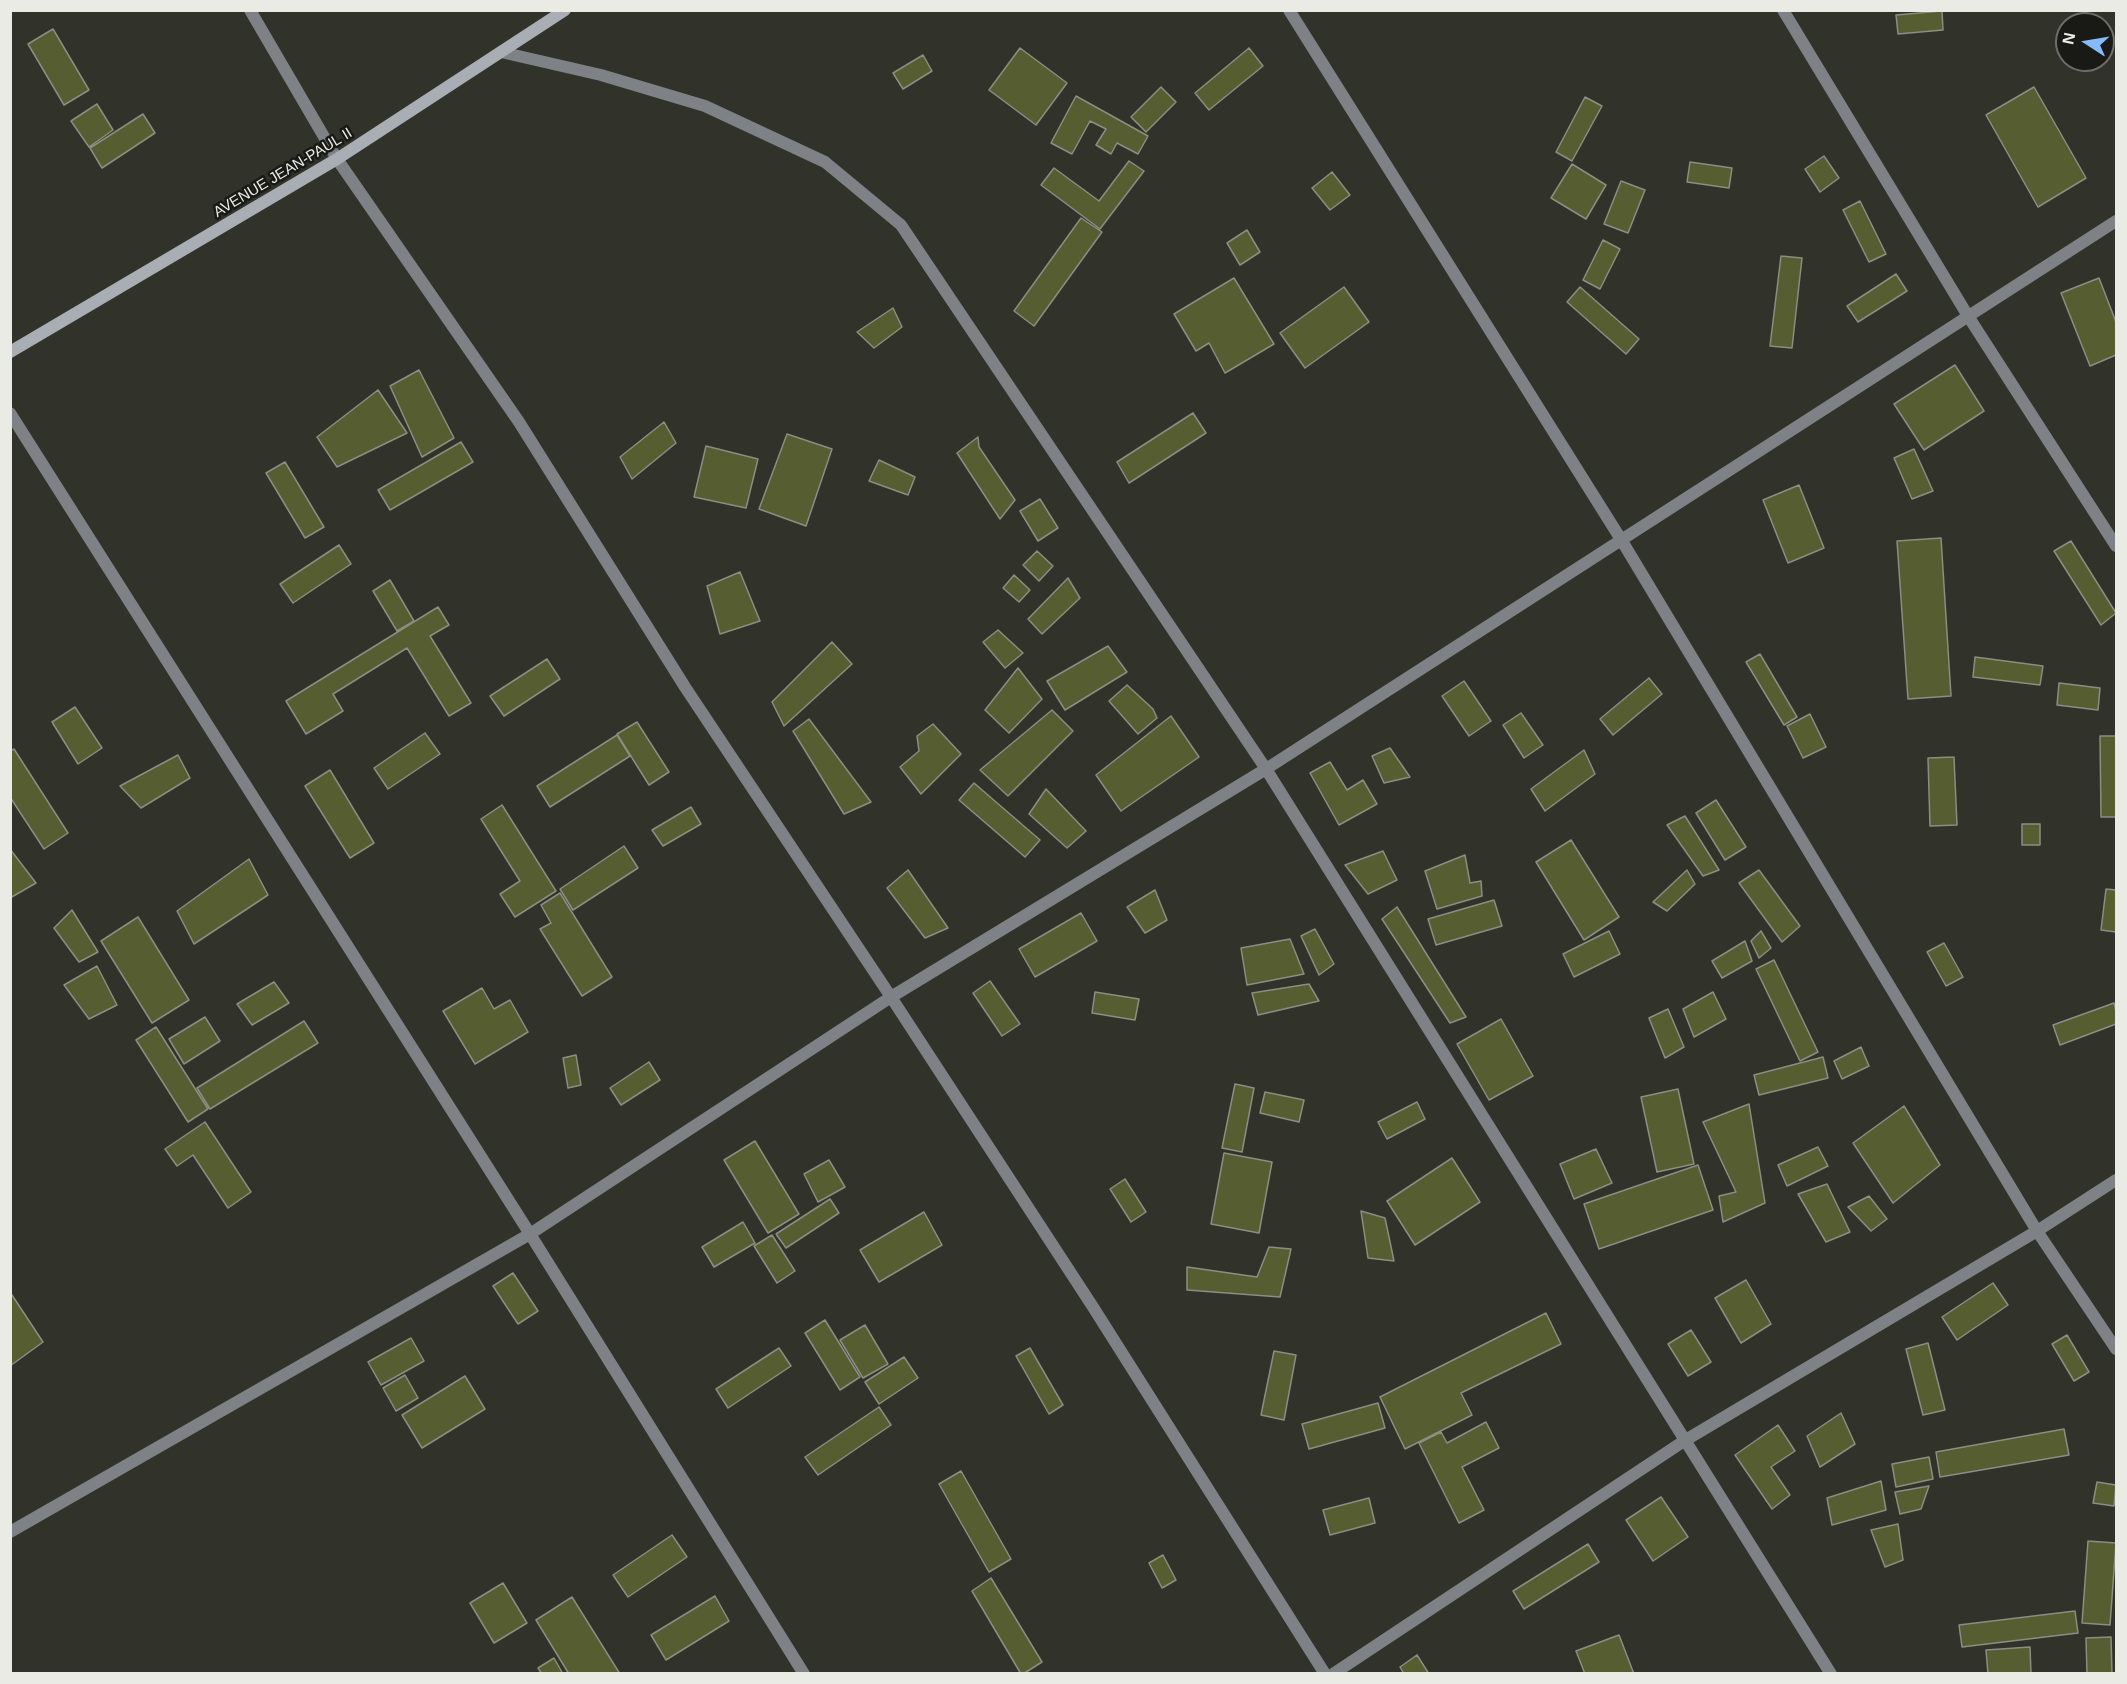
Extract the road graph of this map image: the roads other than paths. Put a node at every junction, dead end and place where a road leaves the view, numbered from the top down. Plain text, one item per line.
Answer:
1 (250, 10) edge
2 (565, 10) edge
3 (1288, 10) edge
4 (1783, 10) edge
5 (501, 52) junction
6 (337, 159) junction
7 (2116, 221) edge
8 (1968, 316) junction
9 (10, 352) edge
10 (10, 413) edge
11 (1622, 541) junction
12 (2116, 546) edge
13 (1266, 769) junction
14 (891, 998) junction
15 (2116, 1180) edge
16 (2037, 1231) junction
17 (530, 1234) junction
18 (2116, 1349) edge
19 (1684, 1441) junction
20 (10, 1532) edge
21 (804, 1674) edge
22 (1325, 1674) edge
23 (1333, 1674) edge
24 (1831, 1674) edge

1 - 6 street
2 - 5 street, AVENUE JEAN-PAUL II
3 - 11 street
4 - 8 street
5 - 6 street, AVENUE JEAN-PAUL II
5 - 13 street
6 - 9 street, AVENUE JEAN-PAUL II
6 - 14 street
7 - 8 street
8 - 11 street
8 - 12 street
10 - 17 street
11 - 13 street
11 - 16 street
13 - 14 street
13 - 19 street
14 - 17 street
14 - 22 street
15 - 16 street
16 - 18 street
16 - 19 street
17 - 20 street
17 - 21 street
19 - 23 street
19 - 24 street

